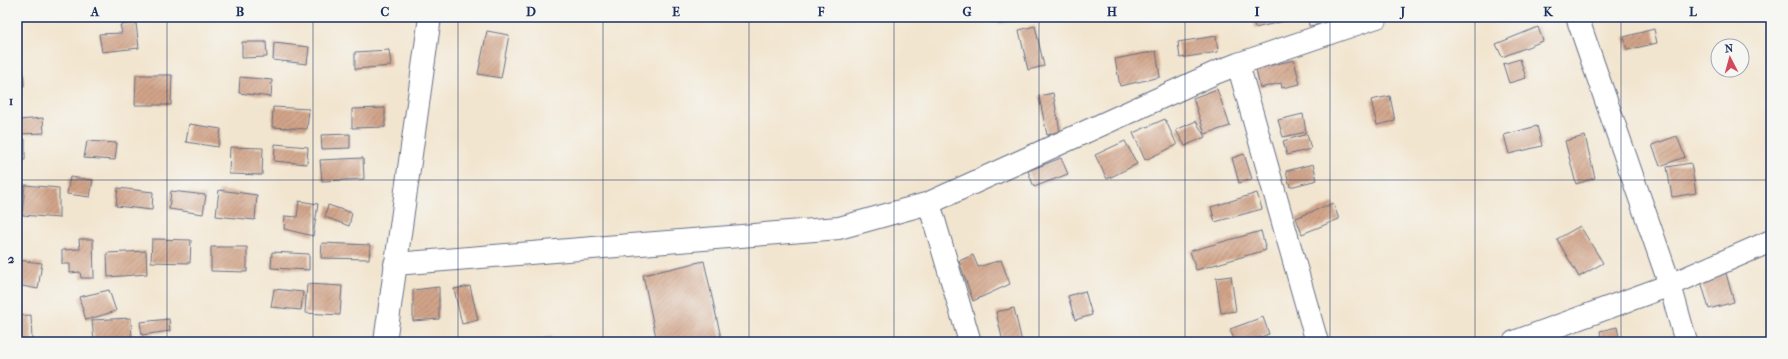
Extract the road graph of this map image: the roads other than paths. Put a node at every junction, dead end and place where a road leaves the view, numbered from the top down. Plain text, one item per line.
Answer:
1 (430, 17) edge
2 (1377, 17) edge
3 (1577, 17) edge
4 (1238, 64) junction
5 (929, 203) junction
6 (1771, 241) edge
7 (395, 264) junction
8 (1670, 285) junction
9 (384, 342) edge
10 (970, 342) edge
11 (1318, 342) edge
12 (1514, 342) edge
13 (1686, 342) edge

1 - 7 street
2 - 4 street
3 - 8 street
4 - 5 street
4 - 11 street
5 - 7 street
5 - 10 street
6 - 8 street
7 - 9 street
8 - 12 street
8 - 13 street

